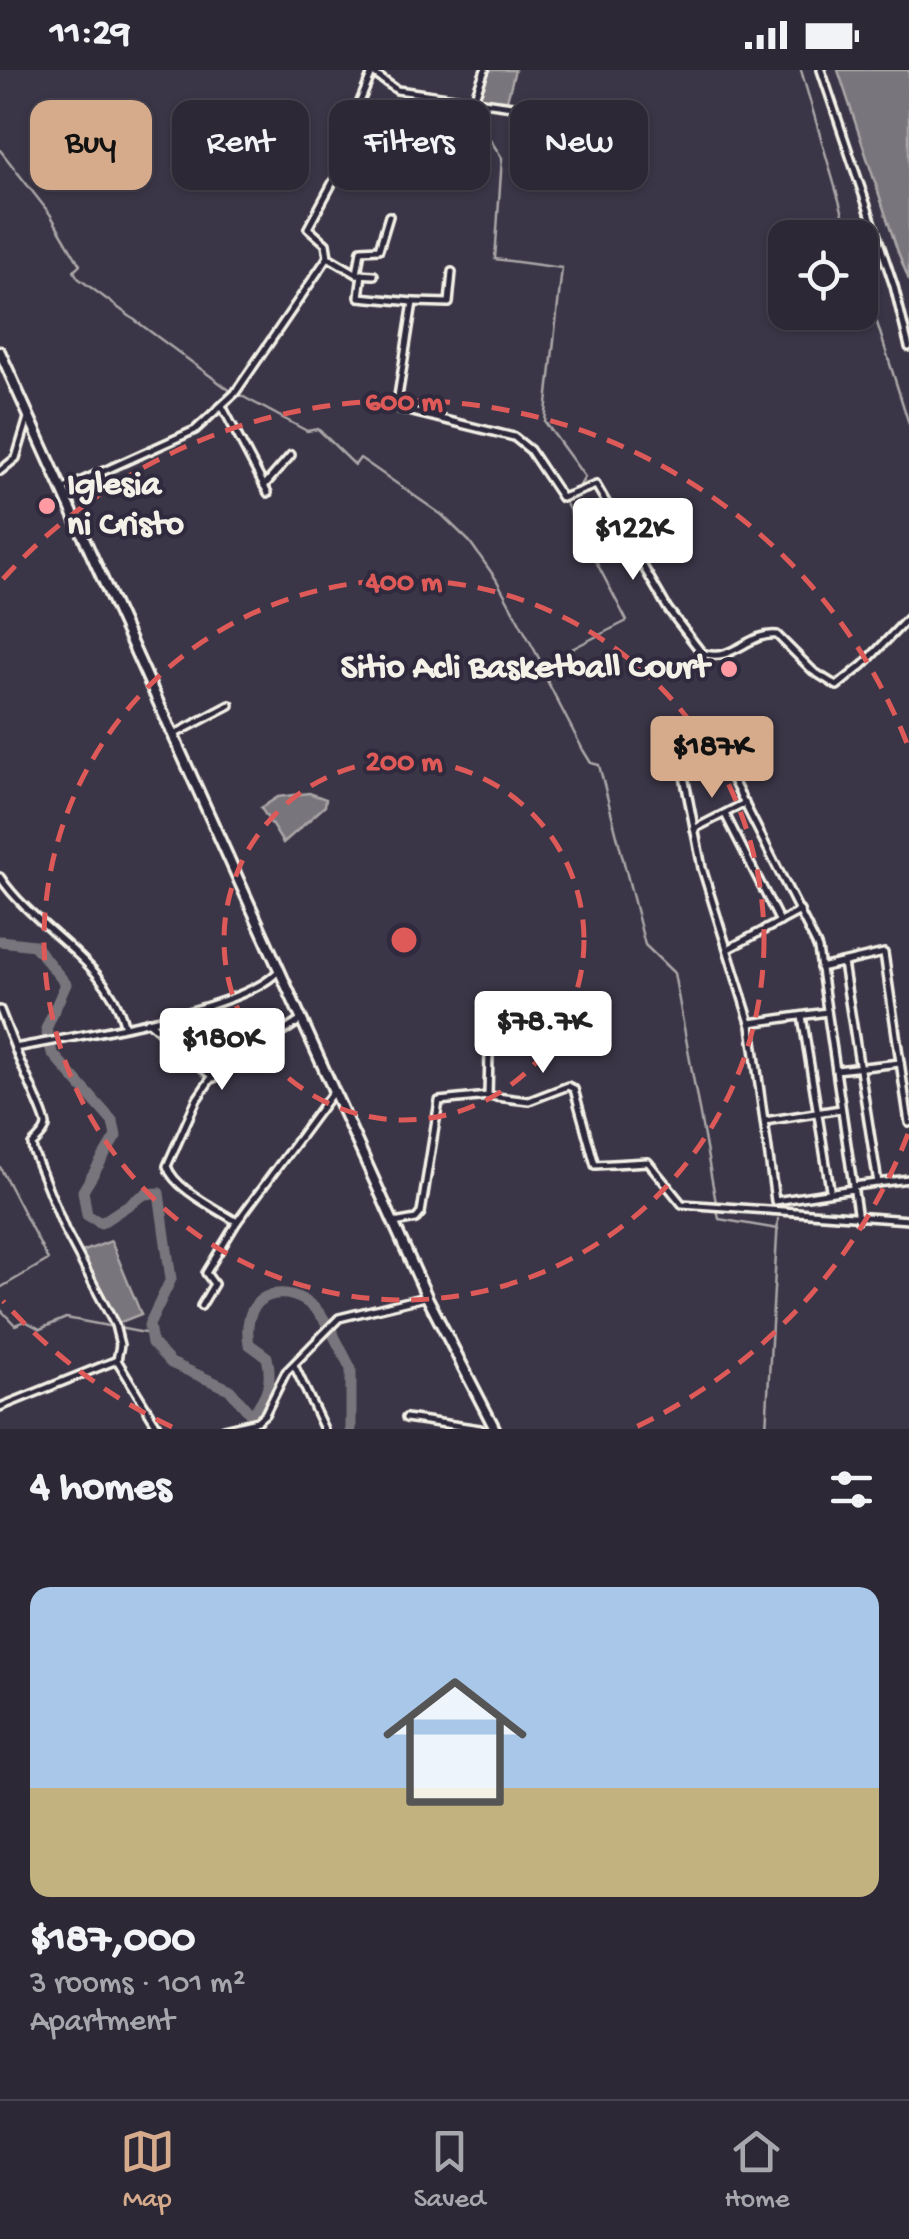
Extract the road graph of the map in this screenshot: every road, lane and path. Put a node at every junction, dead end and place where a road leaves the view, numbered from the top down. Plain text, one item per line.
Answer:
1 (485, 70) edge
2 (822, 70) edge
3 (370, 72) edge
4 (384, 74) edge
5 (361, 100) edge
6 (458, 100) edge
7 (471, 100) edge
8 (329, 185) edge
9 (389, 216) dead end
10 (328, 257) junction
11 (452, 272) dead end
12 (359, 274) junction
13 (374, 275) dead end
14 (413, 302) junction
15 (909, 348) edge
16 (0, 352) edge
17 (222, 406) junction
18 (29, 415) junction
19 (291, 455) dead end
20 (0, 472) edge
21 (264, 486) junction
22 (64, 489) junction
23 (268, 494) dead end
24 (909, 617) edge
25 (230, 705) dead end
26 (175, 734) junction
27 (745, 803) junction
28 (725, 814) junction
29 (694, 830) junction
30 (0, 877) edge
31 (800, 911) junction
32 (780, 922) junction
33 (728, 949) junction
34 (843, 962) junction
35 (280, 967) junction
36 (820, 968) junction
37 (0, 1010) edge
38 (490, 1010) dead end
39 (827, 1012) junction
40 (802, 1016) junction
41 (302, 1018) junction
42 (148, 1020) junction
43 (750, 1023) junction
44 (124, 1024) junction
45 (16, 1047) junction
46 (900, 1063) junction
47 (860, 1068) junction
48 (836, 1070) junction
49 (212, 1077) junction
50 (335, 1090) junction
51 (488, 1096) junction
52 (841, 1109) junction
53 (818, 1113) junction
54 (764, 1121) junction
55 (909, 1123) edge
56 (909, 1178) edge
57 (878, 1183) junction
58 (853, 1188) junction
59 (830, 1189) junction
60 (858, 1218) junction
61 (909, 1220) edge
62 (237, 1222) junction
63 (394, 1223) junction
64 (426, 1297) junction
65 (201, 1306) dead end
66 (116, 1360) junction
67 (294, 1365) junction
68 (0, 1407) edge
69 (406, 1418) dead end
70 (159, 1429) edge
71 (223, 1429) edge
72 (324, 1429) edge
73 (480, 1429) edge
74 (495, 1429) edge

1 - 7 street
2 - 15 street
3 - 4 street
3 - 5 street
4 - 6 street
8 - 10 street
9 - 12 street
10 - 12 street
10 - 17 street
11 - 14 street
12 - 13 street
12 - 14 street
14 - 24 street
16 - 18 main road
17 - 21 street
17 - 22 street
18 - 20 street
18 - 22 main road
19 - 21 street
21 - 23 street
22 - 26 main road
25 - 26 street
26 - 35 main road
27 - 28 street
27 - 29 street
27 - 31 street
28 - 29 street
28 - 32 street
29 - 33 street
30 - 44 street
31 - 32 street
31 - 36 street
32 - 33 street
33 - 43 street
34 - 36 street
34 - 46 street
34 - 47 street
35 - 41 main road
35 - 42 street
36 - 39 street
37 - 45 street
38 - 51 street
39 - 40 street
39 - 48 street
40 - 43 street
40 - 53 street
41 - 49 street
41 - 50 main road
42 - 44 street
42 - 49 street
43 - 54 street
44 - 45 street
45 - 66 street
46 - 47 street
46 - 55 street
47 - 48 street
47 - 57 street
48 - 52 street
49 - 62 street
50 - 62 street
50 - 63 main road
51 - 60 street
51 - 63 street
52 - 53 street
52 - 58 street
53 - 54 street
53 - 59 street
54 - 59 street
56 - 57 street
57 - 58 street
58 - 59 street
58 - 60 street
60 - 61 street
62 - 65 street
63 - 64 main road
64 - 67 street
64 - 74 main road
66 - 68 street
66 - 70 street
67 - 71 street
67 - 72 street
69 - 73 street

